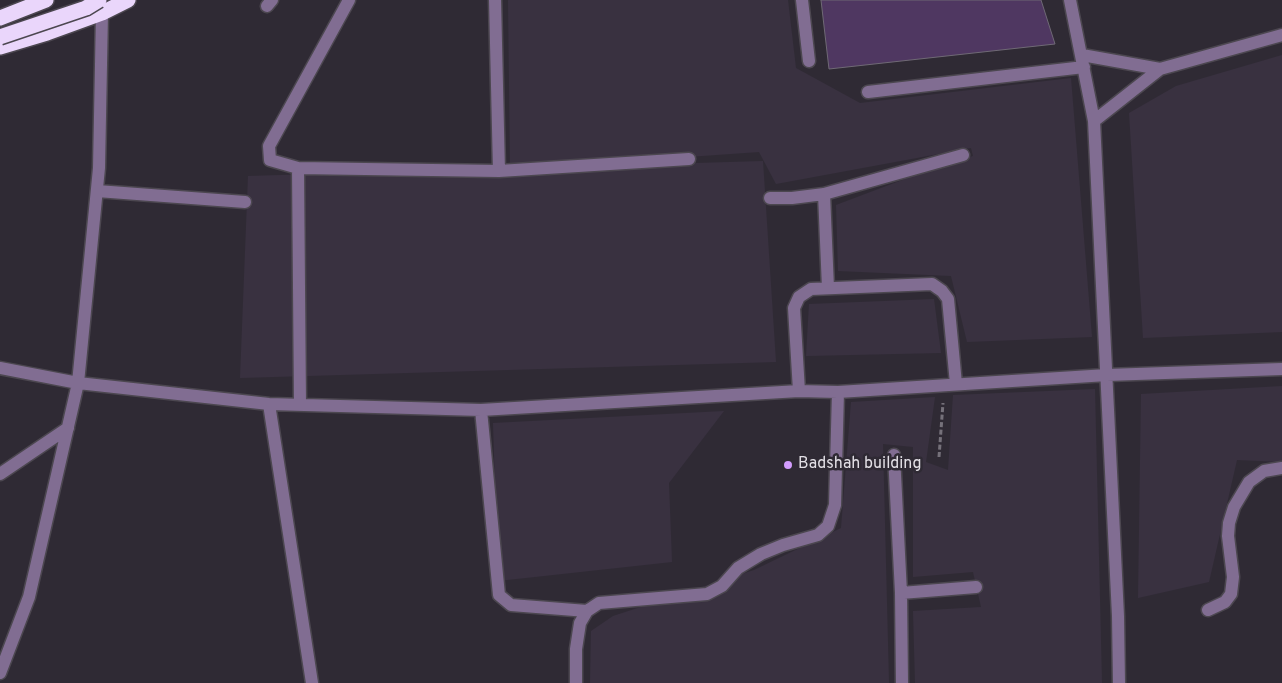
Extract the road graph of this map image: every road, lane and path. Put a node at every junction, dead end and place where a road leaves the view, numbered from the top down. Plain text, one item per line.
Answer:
1 (128, 0) edge
2 (349, 0) edge
3 (495, 0) edge
4 (802, 0) edge
5 (1070, 0) edge
6 (37, 2) edge
7 (101, 6) edge
8 (0, 18) edge
9 (47, 33) junction
10 (1282, 36) edge
11 (0, 37) edge
12 (0, 47) edge
13 (809, 61) dead end
14 (1083, 61) junction
15 (1160, 69) junction
16 (868, 92) dead end
17 (1094, 121) junction
18 (963, 155) dead end
19 (689, 159) dead end
20 (298, 168) junction
21 (499, 171) junction
22 (97, 191) junction
23 (824, 194) junction
24 (770, 198) dead end
25 (245, 202) dead end
26 (828, 288) junction
27 (0, 368) edge
28 (1282, 369) edge
29 (1107, 375) junction
30 (78, 383) junction
31 (950, 385) junction
32 (800, 391) junction
33 (838, 392) junction
34 (270, 404) junction
35 (300, 405) junction
36 (481, 410) junction
37 (68, 428) junction
38 (894, 455) dead end
39 (939, 457) dead end
40 (1282, 468) edge
41 (0, 474) edge
42 (976, 587) dead end
43 (901, 594) junction
44 (1208, 610) dead end
45 (587, 611) junction
46 (3, 656) edge
47 (0, 673) edge
48 (312, 683) edge
49 (576, 683) edge
50 (902, 683) edge
51 (1119, 683) edge

1 - 7 highway
2 - 20 street
3 - 21 street
4 - 13 street
5 - 14 street
6 - 8 highway
6 - 9 street
7 - 9 highway
7 - 11 highway, bridge
7 - 22 street
9 - 12 highway
10 - 15 street
14 - 15 street
14 - 16 street
14 - 17 street
15 - 17 street
17 - 29 street
18 - 23 street
19 - 21 street
20 - 21 street
20 - 35 street
22 - 25 street
22 - 30 street
23 - 24 street
23 - 26 street
26 - 31 street
26 - 32 street
27 - 30 street
28 - 29 street
29 - 31 street
29 - 51 street
30 - 34 street
30 - 37 street
31 - 33 street
31 - 39 path
32 - 33 street
32 - 36 street
33 - 45 street
34 - 35 street
34 - 48 street
35 - 36 street
36 - 45 street
37 - 41 street
37 - 46 street
38 - 43 street
40 - 44 street
42 - 43 street
43 - 50 street
45 - 49 street
46 - 47 street

